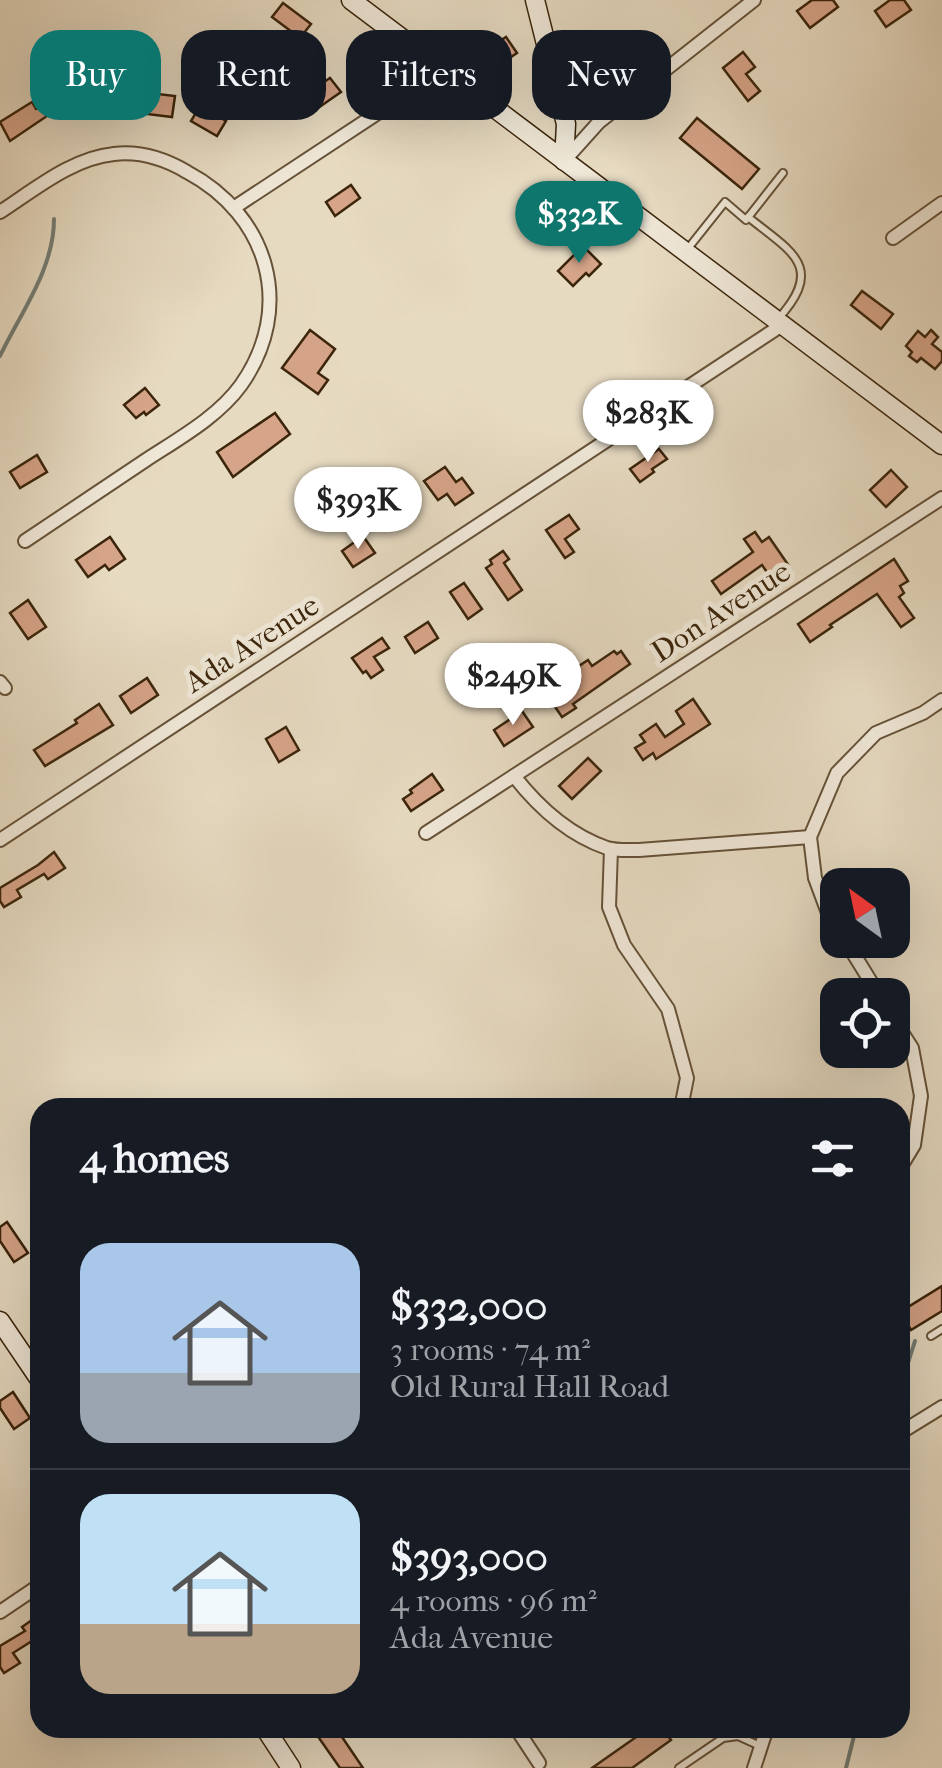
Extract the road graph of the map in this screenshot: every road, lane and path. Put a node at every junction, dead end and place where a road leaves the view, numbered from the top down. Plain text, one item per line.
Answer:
1 (351, 0) edge
2 (535, 0) edge
3 (754, 0) edge
4 (390, 30) edge
5 (367, 120) edge
6 (509, 120) edge
7 (564, 161) junction
8 (783, 173) dead end
9 (942, 203) edge
10 (235, 207) junction
11 (0, 212) edge
12 (748, 217) junction
13 (893, 238) dead end
14 (685, 252) junction
15 (779, 323) junction
16 (942, 445) edge
17 (942, 498) edge
18 (25, 541) dead end
19 (942, 700) edge
20 (514, 776) junction
21 (426, 833) dead end
22 (810, 837) junction
23 (0, 840) edge
24 (611, 849) junction
25 (820, 893) edge
26 (910, 1045) edge
27 (683, 1098) edge
28 (910, 1152) edge
29 (0, 1321) edge
30 (942, 1329) edge
31 (931, 1336) dead end
32 (30, 1365) edge
33 (942, 1407) edge
34 (910, 1425) edge
35 (30, 1592) edge
36 (0, 1612) edge
37 (272, 1738) edge
38 (523, 1738) edge
39 (723, 1738) edge
40 (743, 1738) edge
41 (764, 1738) edge
42 (761, 1746) junction
43 (539, 1763) dead end
44 (292, 1768) edge
45 (678, 1768) edge
46 (754, 1768) edge

1 - 4 main road
2 - 7 main road
3 - 7 street
5 - 10 street
6 - 7 main road
7 - 14 main road
8 - 12 lane
9 - 13 street
10 - 11 street
10 - 18 street
12 - 14 lane
12 - 15 lane
14 - 15 main road
15 - 16 main road
15 - 23 street, Ada Avenue
17 - 20 street, Don Avenue
19 - 22 street
20 - 21 street, Don Avenue
20 - 24 street
22 - 24 street
22 - 25 street
24 - 27 street
26 - 28 street
29 - 32 main road
30 - 31 lane
33 - 34 street
35 - 36 street
37 - 44 main road
38 - 43 street
39 - 45 lane
40 - 42 lane
41 - 42 street
42 - 46 street

